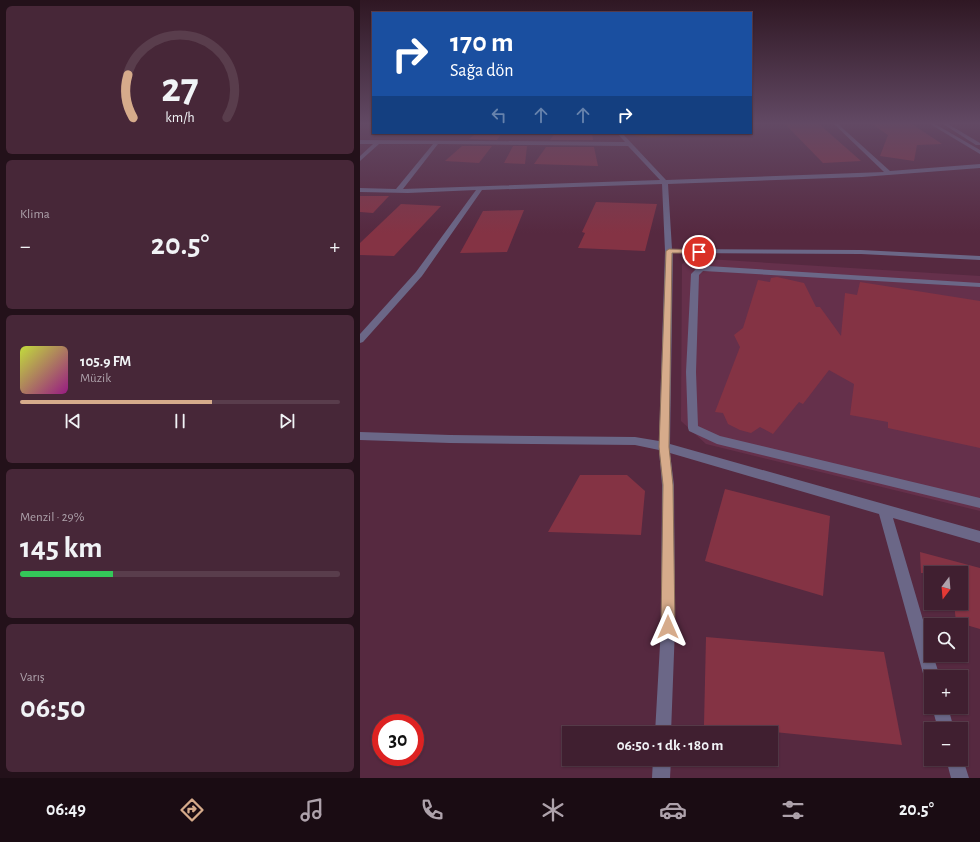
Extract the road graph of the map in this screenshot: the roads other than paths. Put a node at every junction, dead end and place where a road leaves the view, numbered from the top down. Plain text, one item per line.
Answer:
1 (423, 160) edge
2 (644, 160) edge
3 (875, 160) edge
4 (980, 166) edge
5 (889, 173) junction
6 (665, 182) junction
7 (480, 189) junction
8 (360, 190) edge
9 (398, 191) junction
10 (669, 251) junction
11 (980, 258) edge
12 (980, 285) edge
13 (360, 340) edge
14 (360, 436) edge
15 (664, 447) junction
16 (980, 503) edge
17 (884, 509) junction
18 (980, 537) edge
19 (930, 670) edge
20 (663, 726) edge
21 (662, 766) edge
22 (957, 766) edge
23 (661, 778) edge
24 (960, 778) edge

1 - 9 street
2 - 6 street
3 - 5 street
4 - 5 street
5 - 6 street
6 - 7 street
6 - 10 street
7 - 9 street
7 - 13 street
8 - 9 street
10 - 11 street
10 - 15 street
12 - 16 street
14 - 15 street
15 - 17 street
15 - 20 street
17 - 18 street
17 - 19 street
21 - 23 street
22 - 24 street

